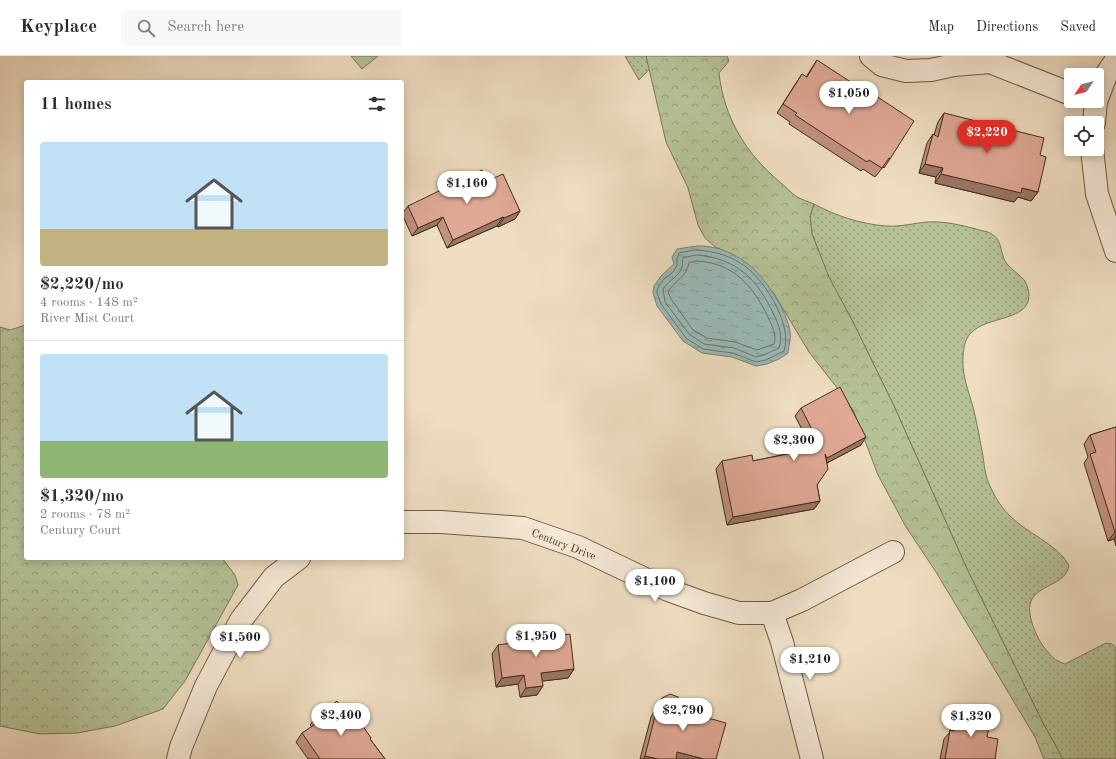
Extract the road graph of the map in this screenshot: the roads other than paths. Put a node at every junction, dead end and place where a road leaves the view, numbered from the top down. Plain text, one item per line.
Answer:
1 (871, 56) edge
2 (988, 59) edge
3 (1116, 60) edge
4 (1104, 80) edge
5 (1064, 91) edge
6 (1093, 156) edge
7 (1116, 251) edge
8 (404, 522) edge
9 (893, 552) dead end
10 (296, 560) edge
11 (772, 613) junction
12 (178, 759) edge
13 (812, 759) edge

1 - 2 street
2 - 5 street
3 - 4 street
6 - 7 street
8 - 11 street, Century Drive
9 - 11 street, Century Drive
10 - 12 street
11 - 13 street

